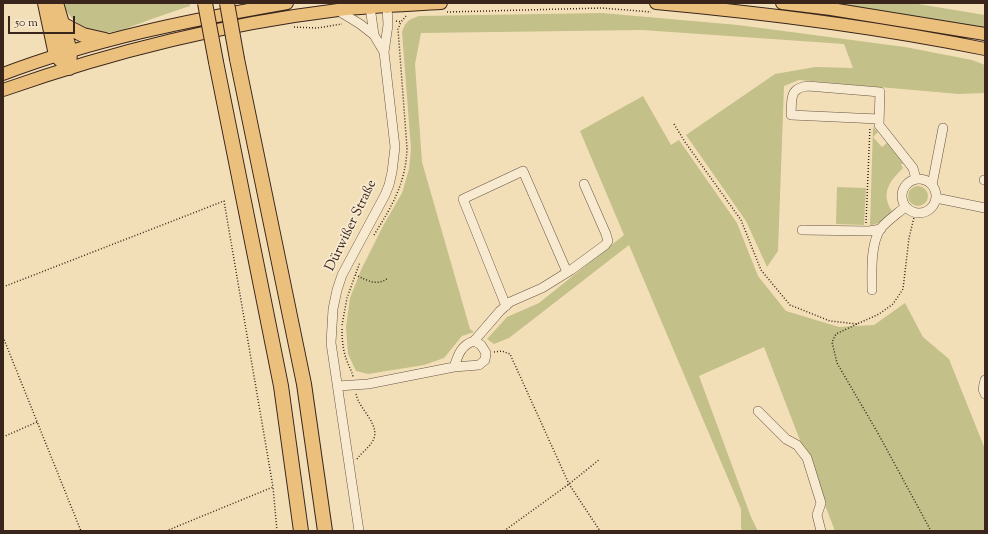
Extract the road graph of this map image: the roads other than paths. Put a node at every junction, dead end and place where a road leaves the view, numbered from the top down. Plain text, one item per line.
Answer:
1 (45, 3) edge
2 (56, 3) edge
3 (205, 3) edge
4 (227, 3) edge
5 (287, 3) edge
6 (782, 3) edge
7 (369, 5) edge
8 (441, 8) edge
9 (656, 8) edge
10 (337, 10) junction
11 (387, 10) edge
12 (62, 24) junction
13 (985, 34) edge
14 (374, 35) junction
15 (105, 40) junction
16 (985, 49) edge
17 (70, 51) junction
18 (384, 52) junction
19 (56, 55) junction
20 (69, 68) junction
21 (3, 74) edge
22 (3, 90) edge
23 (874, 118) junction
24 (943, 128) dead end
25 (916, 179) junction
26 (584, 184) dead end
27 (932, 185) junction
28 (936, 198) junction
29 (905, 207) junction
30 (985, 208) edge
31 (881, 229) junction
32 (802, 230) dead end
33 (568, 272) junction
34 (872, 290) dead end
35 (506, 306) junction
36 (474, 341) junction
37 (454, 367) junction
38 (985, 380) edge
39 (338, 386) junction
40 (985, 394) edge
41 (758, 411) dead end
42 (301, 531) edge
43 (325, 531) edge
44 (359, 531) edge
45 (821, 531) edge

1 - 19 highway
2 - 12 highway
3 - 42 highway, bridge
4 - 43 highway, bridge
5 - 15 main road
6 - 13 main road
7 - 10 main road
7 - 11 main road
7 - 14 street, Dürwißer Straße
8 - 11 main road
9 - 16 main road
10 - 14 street, Dürwißer Straße
10 - 20 main road
11 - 18 street, Dürwißer Straße
12 - 15 highway
12 - 17 highway
14 - 18 street, Dürwißer Straße
15 - 17 main road
17 - 19 main road
17 - 20 highway
18 - 39 street, Dürwißer Straße
19 - 20 highway
19 - 21 main road
20 - 22 main road
23 - 23 street
23 - 25 street
24 - 27 street
25 - 27 street
25 - 29 street
26 - 33 street
27 - 28 street
28 - 29 street
28 - 30 street
29 - 31 street
31 - 32 street
31 - 34 street
33 - 35 street
33 - 35 street
35 - 36 street
36 - 37 street
36 - 37 street
37 - 39 street
38 - 40 street
39 - 44 street, Dürwißer Straße
41 - 45 street

